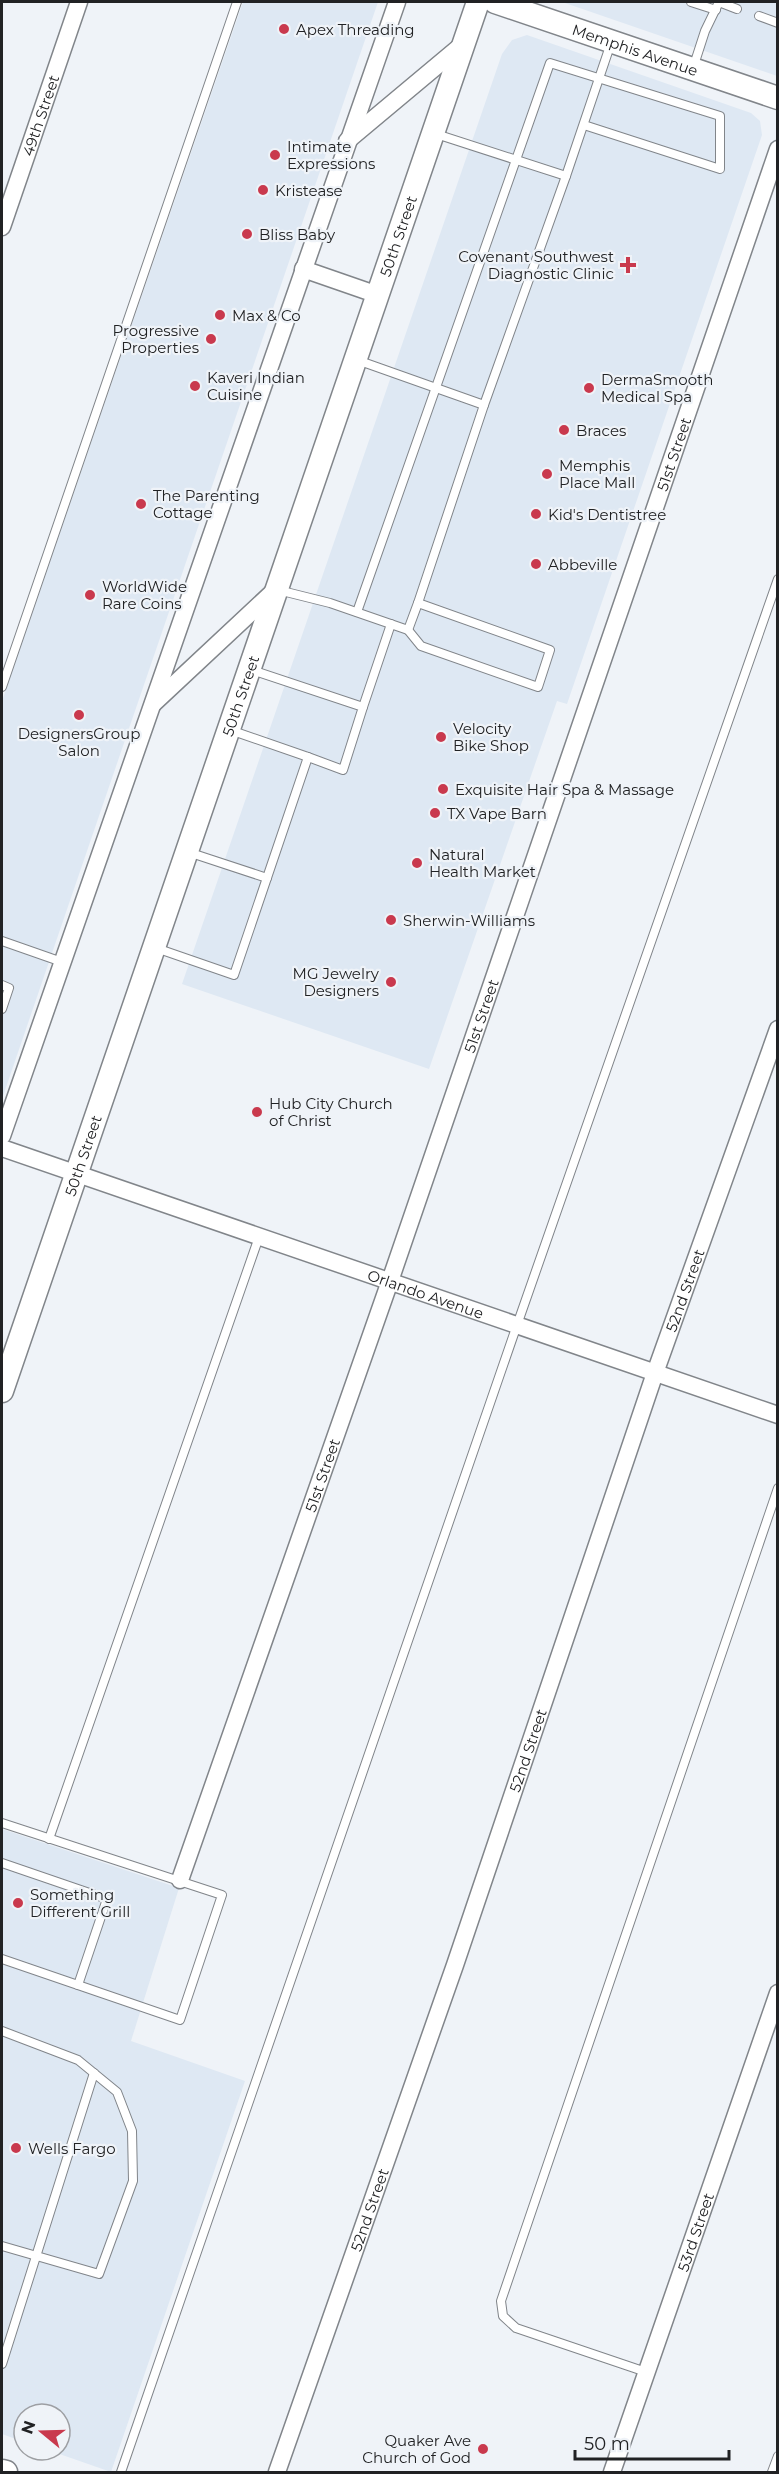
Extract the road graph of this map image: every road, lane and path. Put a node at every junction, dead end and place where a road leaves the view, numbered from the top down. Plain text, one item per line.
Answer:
1 (79, 2) edge
2 (237, 2) edge
3 (397, 2) edge
4 (478, 2) edge
5 (495, 2) edge
6 (691, 2) edge
7 (718, 4) edge
8 (737, 9) dead end
9 (759, 16) dead end
10 (777, 22) edge
11 (611, 41) junction
12 (464, 43) junction
13 (693, 69) junction
14 (599, 78) junction
15 (777, 98) edge
16 (584, 124) junction
17 (433, 133) junction
18 (346, 142) junction
19 (777, 149) edge
20 (516, 160) junction
21 (567, 176) junction
22 (2, 227) edge
23 (303, 269) junction
24 (378, 295) junction
25 (355, 359) junction
26 (435, 388) junction
27 (484, 405) junction
28 (777, 579) edge
29 (275, 590) junction
30 (418, 603) junction
31 (357, 612) junction
32 (392, 624) junction
33 (408, 630) junction
34 (248, 668) junction
35 (2, 687) edge
36 (150, 707) junction
37 (363, 707) junction
38 (227, 729) junction
39 (308, 757) junction
40 (186, 851) junction
41 (267, 878) junction
42 (2, 941) edge
43 (153, 947) junction
44 (62, 962) junction
45 (5, 986) edge
46 (2, 1009) edge
47 (777, 1029) edge
48 (3, 1127) edge
49 (2, 1148) edge
50 (75, 1174) junction
51 (259, 1237) junction
52 (390, 1281) junction
53 (517, 1325) junction
54 (656, 1373) junction
55 (2, 1391) edge
56 (777, 1415) edge
57 (777, 1488) edge
58 (2, 1824) edge
59 (49, 1839) junction
60 (2, 1863) edge
61 (180, 1880) junction
62 (2, 1959) edge
63 (78, 1985) junction
64 (777, 1993) edge
65 (2, 2031) edge
66 (94, 2073) junction
67 (2, 2246) edge
68 (34, 2256) junction
69 (2, 2364) edge
70 (646, 2372) junction
71 (777, 2456) edge
72 (122, 2472) edge
73 (278, 2472) edge
74 (612, 2472) edge
75 (772, 2472) edge

1 - 22 street, 49th Street
2 - 35 lane
3 - 18 street
4 - 12 main road, 50th Street
5 - 11 main road, Memphis Avenue
6 - 7 lane
7 - 8 lane
7 - 13 lane
9 - 10 lane
11 - 13 main road, Memphis Avenue
11 - 14 lane
12 - 17 main road, 50th Street
12 - 18 street
13 - 15 main road, Memphis Avenue
14 - 16 lane
14 - 16 lane
14 - 20 lane
16 - 21 lane
17 - 20 lane
17 - 24 main road, 50th Street
18 - 23 street
19 - 52 street, 51st Street
20 - 21 lane
20 - 26 lane
21 - 27 lane
23 - 24 street
23 - 36 street
24 - 25 main road, 50th Street
25 - 26 lane
25 - 29 main road, 50th Street
26 - 27 lane
26 - 31 lane
27 - 30 lane
28 - 53 lane
29 - 31 lane
29 - 34 main road, 50th Street
29 - 36 street
30 - 33 lane
30 - 33 lane
31 - 32 lane
32 - 33 lane
32 - 37 lane
34 - 37 lane
34 - 38 main road, 50th Street
36 - 44 street
37 - 39 lane
38 - 39 lane
38 - 40 main road, 50th Street
39 - 41 lane
40 - 41 lane
40 - 43 main road, 50th Street
41 - 43 lane
42 - 44 lane
43 - 50 main road, 50th Street
44 - 48 street
45 - 46 lane
47 - 54 street, 52nd Street
49 - 50 street, Orlando Avenue
50 - 51 street, Orlando Avenue
50 - 55 main road, 50th Street
51 - 52 street, Orlando Avenue
51 - 59 lane
52 - 53 street, Orlando Avenue
52 - 61 street, 51st Street
53 - 54 street, Orlando Avenue
53 - 72 lane
54 - 56 street, Orlando Avenue
54 - 73 street, 52nd Street
57 - 70 lane
58 - 59 lane
59 - 61 lane
60 - 63 lane
61 - 63 lane
62 - 63 lane
64 - 70 street, 53rd Street
65 - 66 lane
66 - 68 lane
66 - 68 lane
67 - 68 lane
68 - 69 lane
70 - 74 street, 53rd Street
71 - 75 lane

